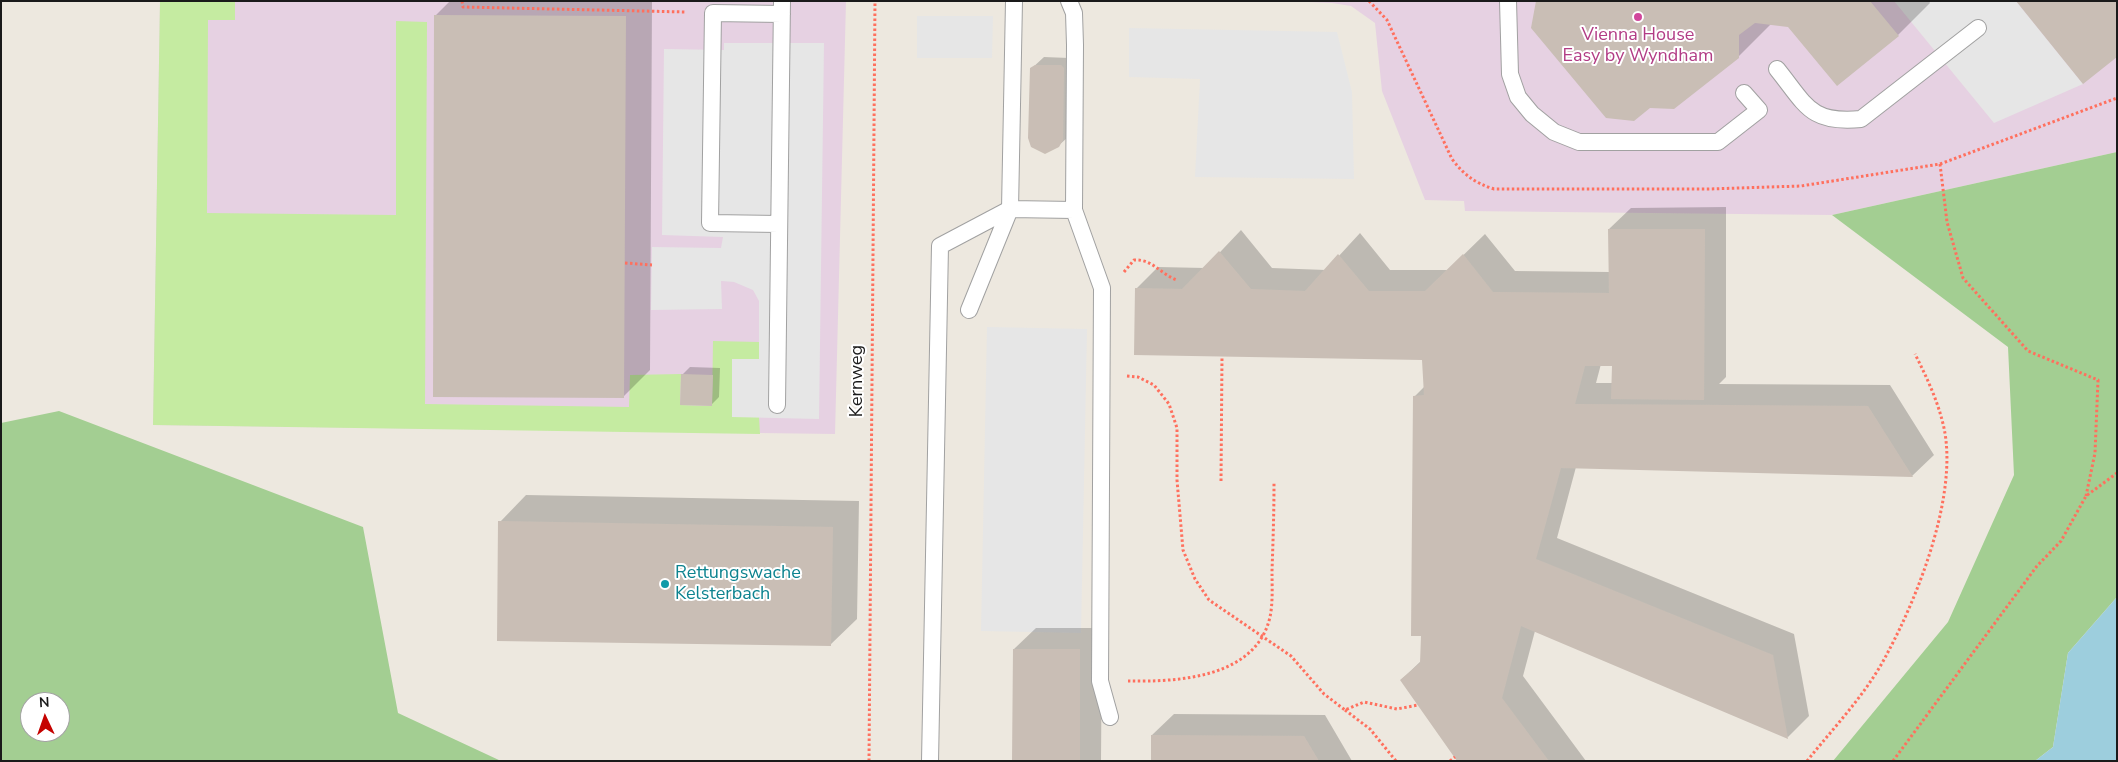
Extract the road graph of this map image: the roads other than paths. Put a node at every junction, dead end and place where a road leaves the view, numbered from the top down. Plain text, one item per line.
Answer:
1 (1014, 1) edge
2 (1069, 1) edge
3 (1508, 1) edge
4 (782, 8) edge
5 (1978, 28) dead end
6 (1777, 69) dead end
7 (1744, 92) dead end
8 (1010, 209) junction
9 (1074, 210) junction
10 (779, 224) junction
11 (969, 310) dead end
12 (777, 405) dead end
13 (1110, 717) dead end
14 (930, 761) edge

1 - 8 lane
2 - 9 lane
3 - 7 lane
4 - 10 lane
4 - 10 lane
5 - 6 lane
8 - 9 lane
8 - 11 lane
8 - 14 lane
9 - 13 lane
10 - 12 lane

